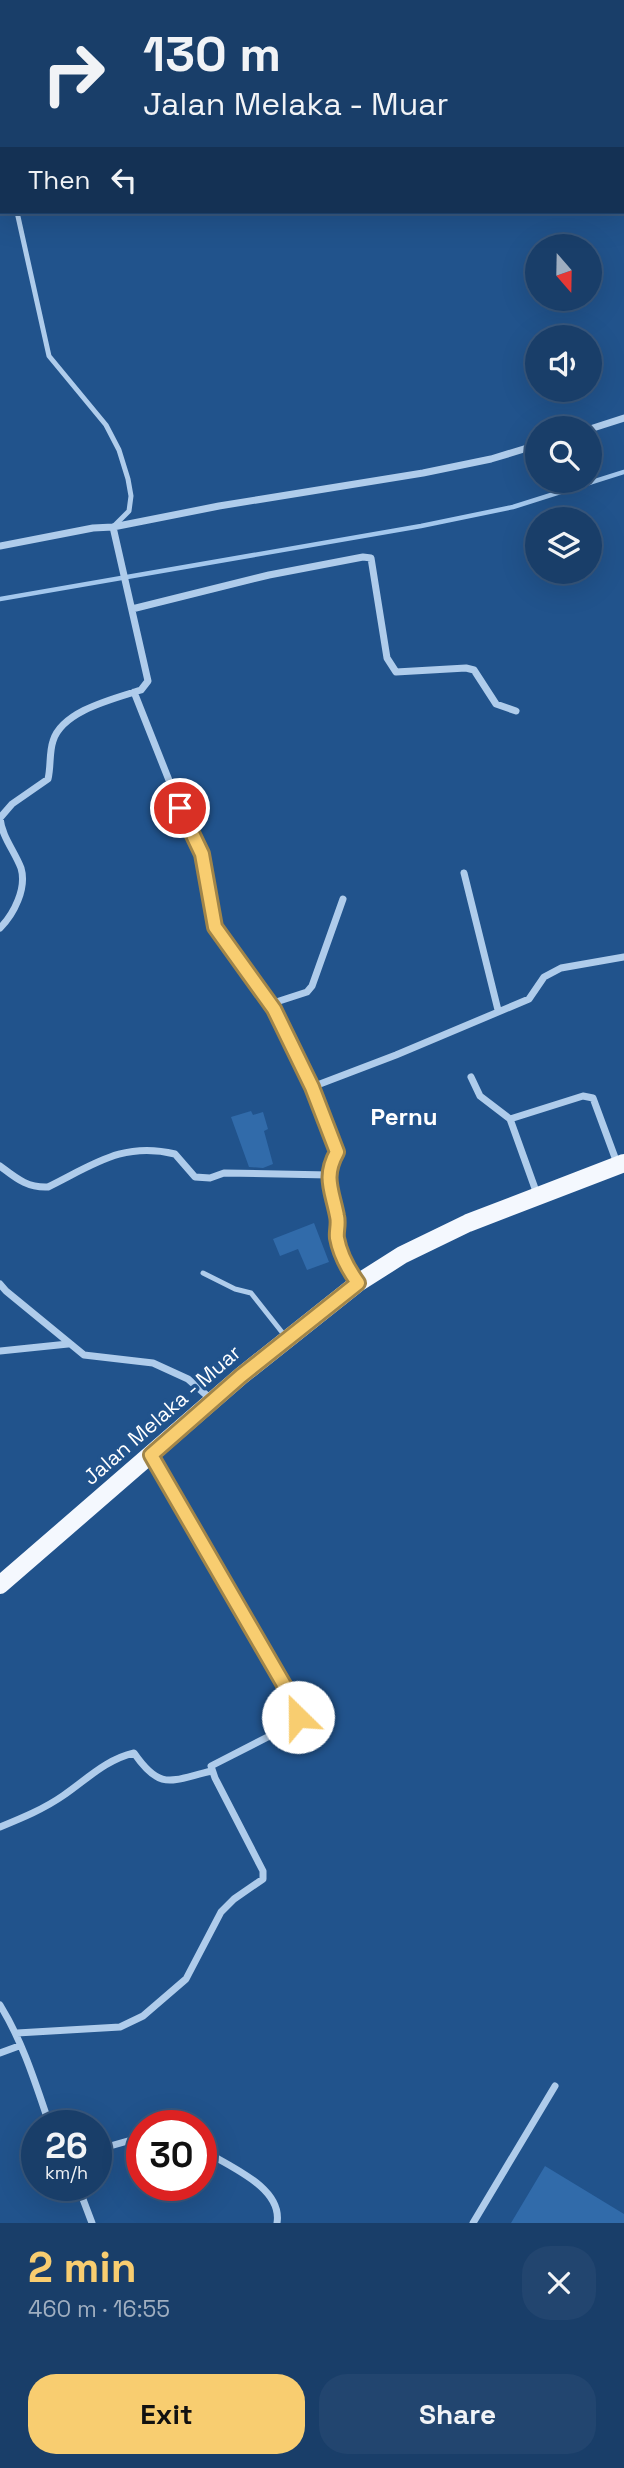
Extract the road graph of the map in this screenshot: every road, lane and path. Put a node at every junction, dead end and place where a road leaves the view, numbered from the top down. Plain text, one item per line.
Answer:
1 (17, 214) edge
2 (624, 418) edge
3 (602, 425) edge
4 (525, 449) edge
5 (113, 527) junction
6 (0, 546) edge
7 (132, 609) junction
8 (134, 692) junction
9 (516, 710) dead end
10 (464, 873) dead end
11 (343, 899) dead end
12 (0, 928) edge
13 (624, 957) edge
14 (270, 1004) junction
15 (498, 1010) junction
16 (471, 1077) dead end
17 (312, 1087) junction
18 (510, 1119) junction
19 (621, 1164) edge
20 (0, 1166) edge
21 (329, 1175) junction
22 (537, 1195) junction
23 (203, 1273) dead end
24 (354, 1278) junction
25 (0, 1284) edge
26 (282, 1332) junction
27 (68, 1344) junction
28 (0, 1351) edge
29 (213, 1400) junction
30 (151, 1455) junction
31 (0, 1585) edge
32 (212, 1771) junction
33 (0, 1827) edge
34 (0, 2006) edge
35 (17, 2033) junction
36 (19, 2046) junction
37 (0, 2053) edge
38 (555, 2086) dead end
39 (44, 2110) edge
40 (217, 2159) edge
41 (84, 2201) edge
42 (92, 2223) edge
43 (277, 2223) edge
44 (472, 2223) edge

1 - 5 lane
2 - 3 street
4 - 5 street
5 - 6 street
5 - 7 street
7 - 8 street
7 - 9 street
8 - 12 street
8 - 14 street
10 - 15 street
11 - 14 street
13 - 15 street
14 - 17 street
15 - 17 street
16 - 18 street
17 - 21 street
18 - 19 street
18 - 22 street
19 - 22 main road, Jalan Melaka - Muar
20 - 21 street
21 - 24 street
22 - 24 main road, Jalan Melaka - Muar
23 - 26 lane
24 - 26 main road, Jalan Melaka - Muar
25 - 27 street
26 - 29 main road, Jalan Melaka - Muar
27 - 28 street
27 - 29 street
29 - 30 main road, Jalan Melaka - Muar
30 - 31 main road, Jalan Melaka - Muar
30 - 32 street
32 - 33 street
32 - 35 street
34 - 35 street
35 - 36 street
36 - 37 street
36 - 39 street
38 - 44 street
40 - 43 street
41 - 42 street

